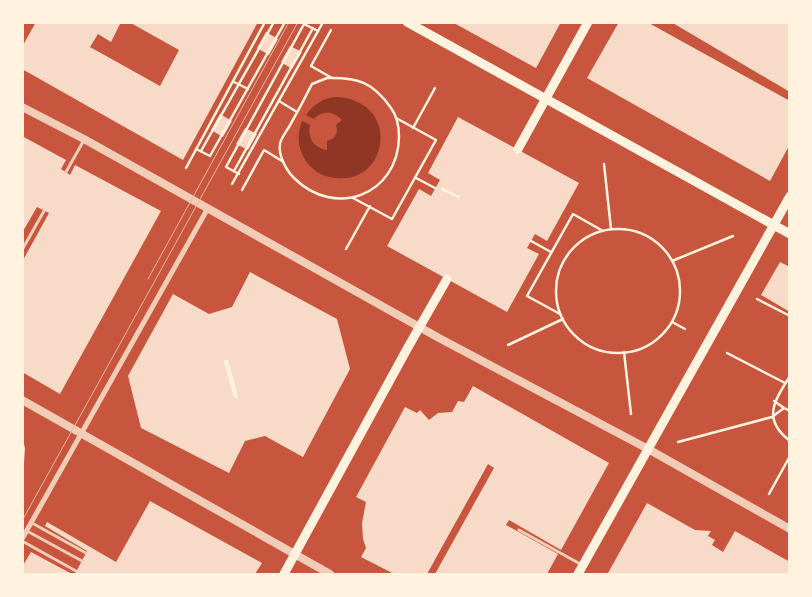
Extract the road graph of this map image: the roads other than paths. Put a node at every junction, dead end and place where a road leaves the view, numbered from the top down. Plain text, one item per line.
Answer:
1 (407, 22) edge
2 (588, 22) edge
3 (545, 100) junction
4 (22, 107) edge
5 (84, 139) junction
6 (518, 149) dead end
7 (66, 172) dead end
8 (790, 196) edge
9 (208, 208) junction
10 (44, 210) dead end
11 (773, 225) junction
12 (790, 234) edge
13 (23, 248) edge
14 (447, 279) dead end
15 (420, 327) junction
16 (22, 400) edge
17 (81, 434) junction
18 (648, 449) junction
19 (32, 523) junction
20 (790, 529) edge
21 (520, 530) dead end
22 (27, 531) junction
23 (22, 540) edge
24 (86, 553) dead end
25 (295, 555) junction
26 (82, 561) dead end
27 (583, 565) junction
28 (76, 572) dead end
29 (284, 574) edge
30 (330, 574) edge
31 (578, 574) edge

1 - 3 main road
2 - 3 main road
3 - 6 main road
3 - 11 main road
4 - 5 street
5 - 7 lane
5 - 9 street
8 - 11 main road
9 - 15 street
9 - 17 street
10 - 13 lane
11 - 12 main road
11 - 18 main road
14 - 15 main road
15 - 18 street
15 - 25 main road
16 - 17 street
17 - 19 street
17 - 25 street
18 - 20 street
18 - 27 main road
19 - 22 street
19 - 24 lane
21 - 27 lane
22 - 23 street
22 - 26 lane
23 - 28 lane
25 - 29 main road
25 - 30 street
27 - 31 main road

